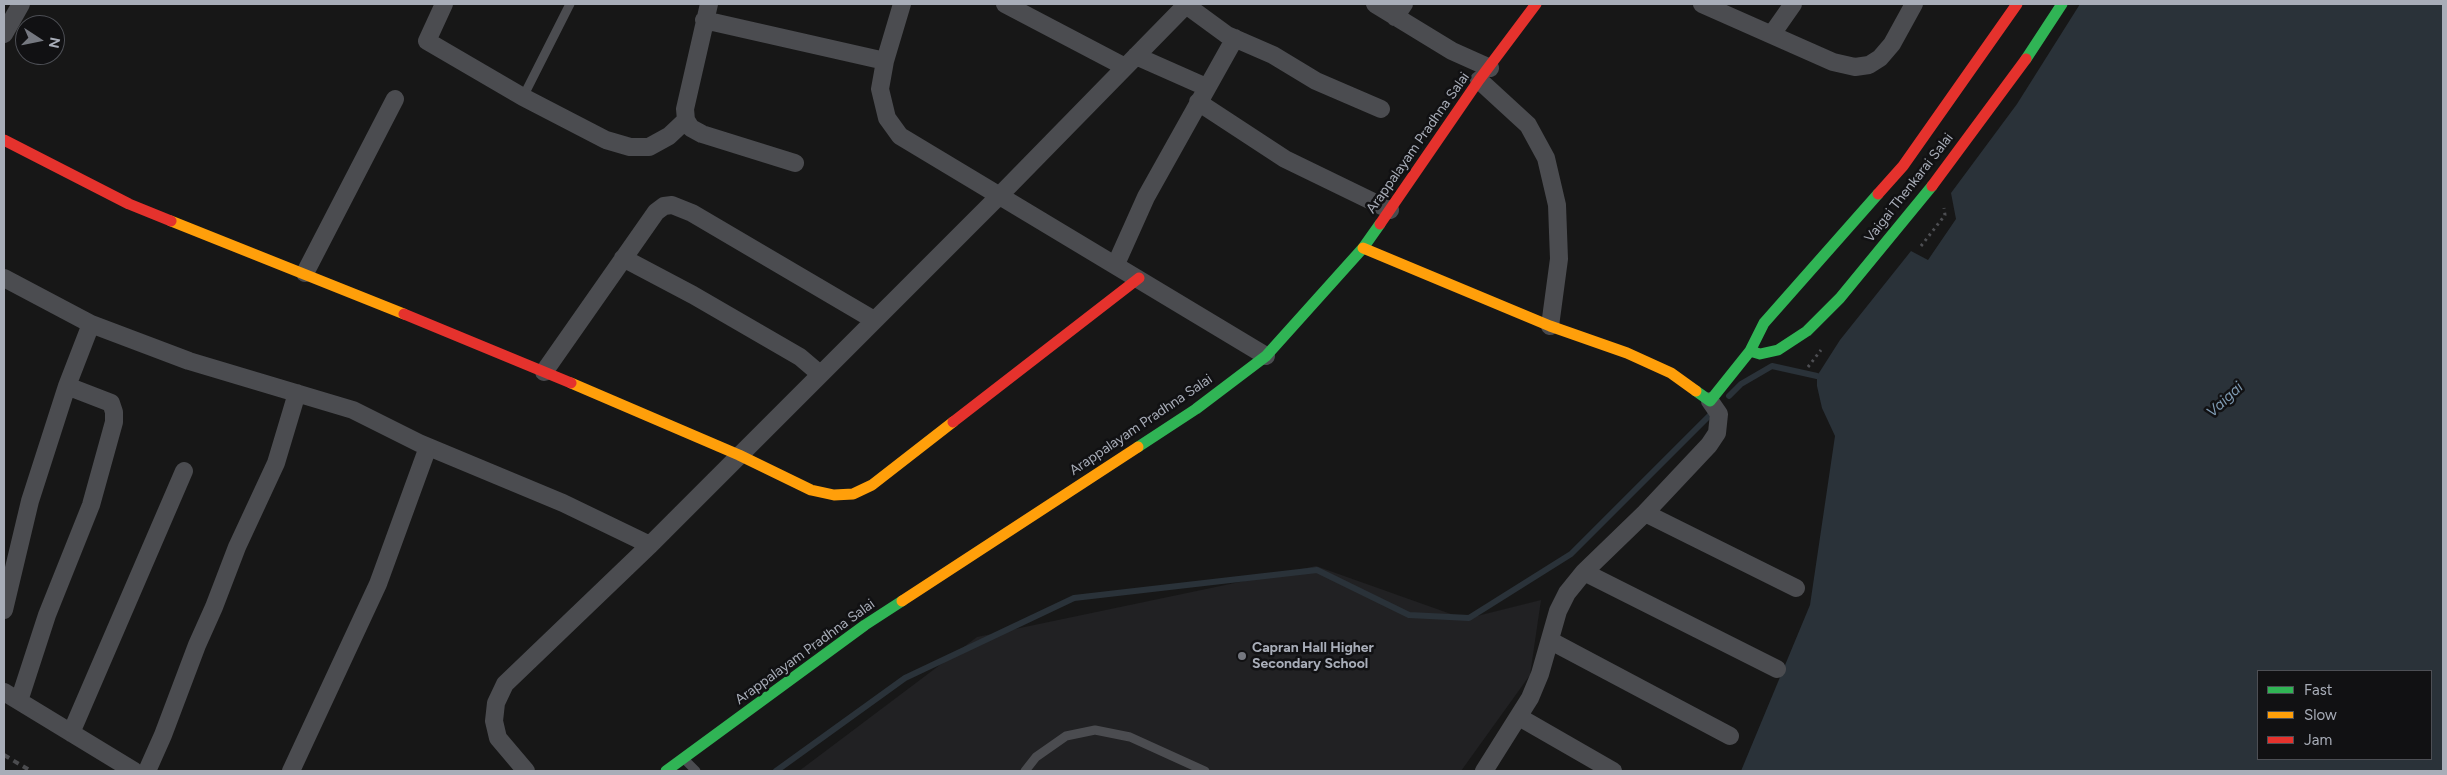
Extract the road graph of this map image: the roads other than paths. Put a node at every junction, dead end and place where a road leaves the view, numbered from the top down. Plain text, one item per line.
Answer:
1 (21, 4) edge
2 (444, 4) edge
3 (570, 4) edge
4 (902, 4) edge
5 (1005, 4) edge
6 (1186, 4) edge
7 (1376, 4) edge
8 (1536, 4) edge
9 (1702, 4) edge
10 (1793, 4) edge
11 (1914, 4) edge
12 (2017, 4) edge
13 (2062, 4) edge
14 (1399, 10) edge
15 (706, 12) edge
16 (4, 34) edge
17 (1772, 34) junction
18 (1235, 38) junction
19 (885, 61) junction
20 (1131, 61) junction
21 (1484, 74) junction
22 (1202, 95) junction
23 (523, 97) junction
24 (395, 100) dead end
25 (1381, 109) dead end
26 (686, 120) junction
27 (4, 140) edge
28 (795, 163) dead end
29 (1001, 194) junction
30 (1390, 210) junction
31 (1363, 248) junction
32 (623, 258) junction
33 (1116, 264) junction
34 (305, 273) junction
35 (4, 278) edge
36 (1139, 278) junction
37 (874, 320) junction
38 (91, 324) junction
39 (1550, 326) junction
40 (1750, 351) junction
41 (1266, 356) junction
42 (544, 372) junction
43 (820, 374) junction
44 (66, 386) junction
45 (297, 393) junction
46 (1714, 406) junction
47 (428, 446) junction
48 (739, 455) junction
49 (184, 471) dead end
50 (1645, 514) junction
51 (650, 545) junction
52 (1584, 572) junction
53 (1796, 588) dead end
54 (4, 610) edge
55 (1551, 641) junction
56 (1777, 669) dead end
57 (11, 696) edge
58 (1518, 717) junction
59 (71, 733) junction
60 (1730, 736) dead end
61 (684, 759) junction
62 (134, 771) edge
63 (146, 771) edge
64 (291, 771) edge
65 (526, 771) edge
66 (666, 771) edge
67 (696, 771) edge
68 (1025, 771) edge
69 (1205, 771) edge
70 (1484, 771) edge
71 (1613, 771) edge

1 - 16 street
2 - 23 street
3 - 23 lane
4 - 19 street
5 - 20 street
6 - 18 street
6 - 20 street
7 - 14 street
8 - 21 street, Arappalayam Pradhna Salai
9 - 17 street
10 - 17 street
11 - 17 street
12 - 40 street, Vaigai Thenkarai Salai
13 - 40 street, Vaigai Thenkarai Salai
14 - 21 street
15 - 19 street
15 - 26 street
18 - 22 street
18 - 25 street
19 - 29 street
20 - 22 street
20 - 29 street
21 - 30 street, Arappalayam Pradhna Salai
21 - 39 street
22 - 30 street
22 - 33 street
23 - 26 street
24 - 34 street
26 - 28 street
27 - 34 street
29 - 33 street
29 - 37 street
30 - 31 street, Arappalayam Pradhna Salai
31 - 39 street
31 - 41 street, Arappalayam Pradhna Salai
32 - 37 street
32 - 42 street
32 - 43 street
33 - 36 street
34 - 42 street
35 - 38 street
36 - 41 street
36 - 48 street
37 - 43 street
38 - 44 street
38 - 45 street
39 - 46 street
40 - 46 street, Vaigai Thenkarai Salai
41 - 61 street, Arappalayam Pradhna Salai
42 - 48 street
43 - 48 street
44 - 54 street
44 - 57 street
45 - 47 street
45 - 63 street
46 - 50 street
47 - 51 street
47 - 64 street
48 - 51 street
49 - 59 street
50 - 52 street
50 - 53 street
51 - 65 street
52 - 55 street
52 - 56 street
55 - 58 street
55 - 60 street
57 - 59 street
58 - 70 street
58 - 71 street
59 - 62 street
61 - 66 street, Arappalayam Pradhna Salai
61 - 67 lane
68 - 69 lane

